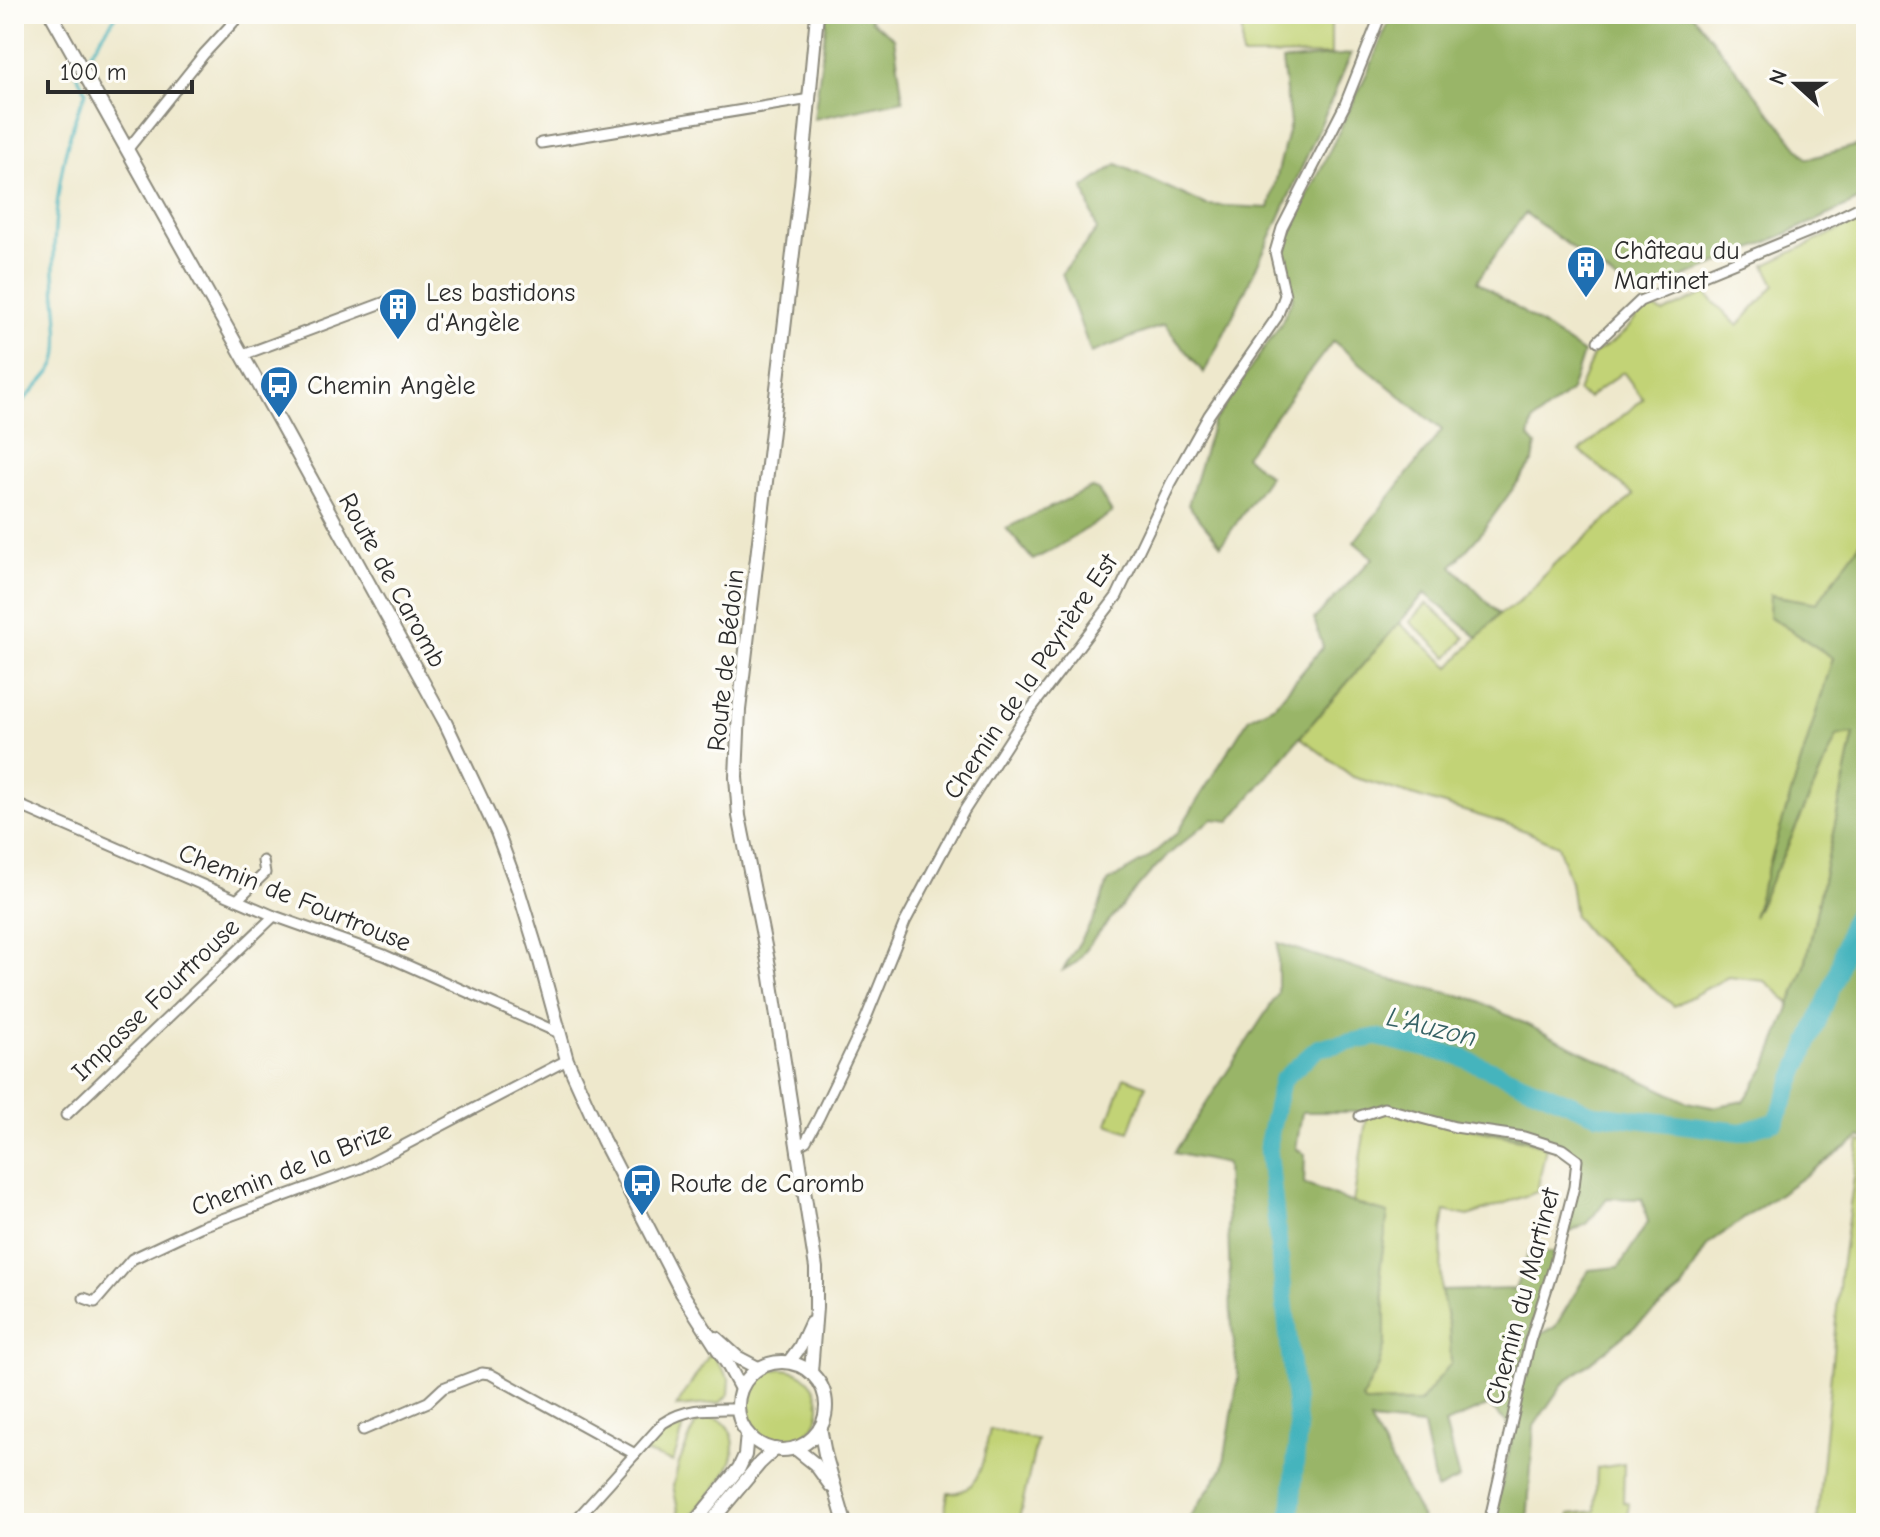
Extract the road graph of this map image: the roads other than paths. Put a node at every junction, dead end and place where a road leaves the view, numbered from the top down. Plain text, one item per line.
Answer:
1 (51, 14) edge
2 (241, 14) edge
3 (817, 14) edge
4 (1381, 14) edge
5 (810, 99) junction
6 (541, 143) dead end
7 (127, 150) junction
8 (1866, 204) edge
9 (396, 298) dead end
10 (1598, 341) dead end
11 (243, 355) junction
12 (14, 803) edge
13 (263, 861) dead end
14 (237, 900) junction
15 (274, 916) junction
16 (559, 1033) junction
17 (567, 1060) junction
18 (66, 1115) dead end
19 (1360, 1116) dead end
20 (797, 1146) junction
21 (84, 1298) dead end
22 (816, 1308) junction
23 (701, 1322) junction
24 (789, 1362) junction
25 (758, 1368) junction
26 (811, 1372) junction
27 (741, 1389) junction
28 (738, 1409) junction
29 (820, 1428) junction
30 (363, 1430) dead end
31 (747, 1433) junction
32 (795, 1448) junction
33 (775, 1449) junction
34 (635, 1454) junction
35 (838, 1498) junction
36 (573, 1523) edge
37 (694, 1523) edge
38 (710, 1523) edge
39 (845, 1523) edge
40 (1489, 1523) edge

1 - 7 main road, Route de Caromb
2 - 7 street
3 - 5 main road, Route de Bédoin
4 - 20 street, Chemin de la Peyrière Est
5 - 6 street
5 - 20 main road, Route de Bédoin
7 - 11 main road, Route de Caromb
8 - 10 street
9 - 11 street
11 - 16 main road, Route de Caromb
12 - 14 street, Chemin de Fourtrouse
13 - 14 street
14 - 15 street, Chemin de Fourtrouse
15 - 16 street, Chemin de Fourtrouse
15 - 18 street, Impasse Fourtrouse
16 - 17 main road, Route de Caromb
17 - 21 street, Chemin de la Brize
17 - 23 main road, Route de Caromb
19 - 40 street, Chemin du Martinet
20 - 22 main road, Route de Bédoin
22 - 24 main road
22 - 26 main road, Route de Bédoin
23 - 25 main road
23 - 27 main road
24 - 25 main road
24 - 26 main road
25 - 27 main road
26 - 29 main road
27 - 28 main road
28 - 31 main road
28 - 34 street
29 - 32 main road
29 - 35 main road
30 - 34 street
31 - 33 main road
31 - 37 main road
32 - 33 main road
32 - 35 main road
33 - 38 main road
34 - 36 street
35 - 39 main road

